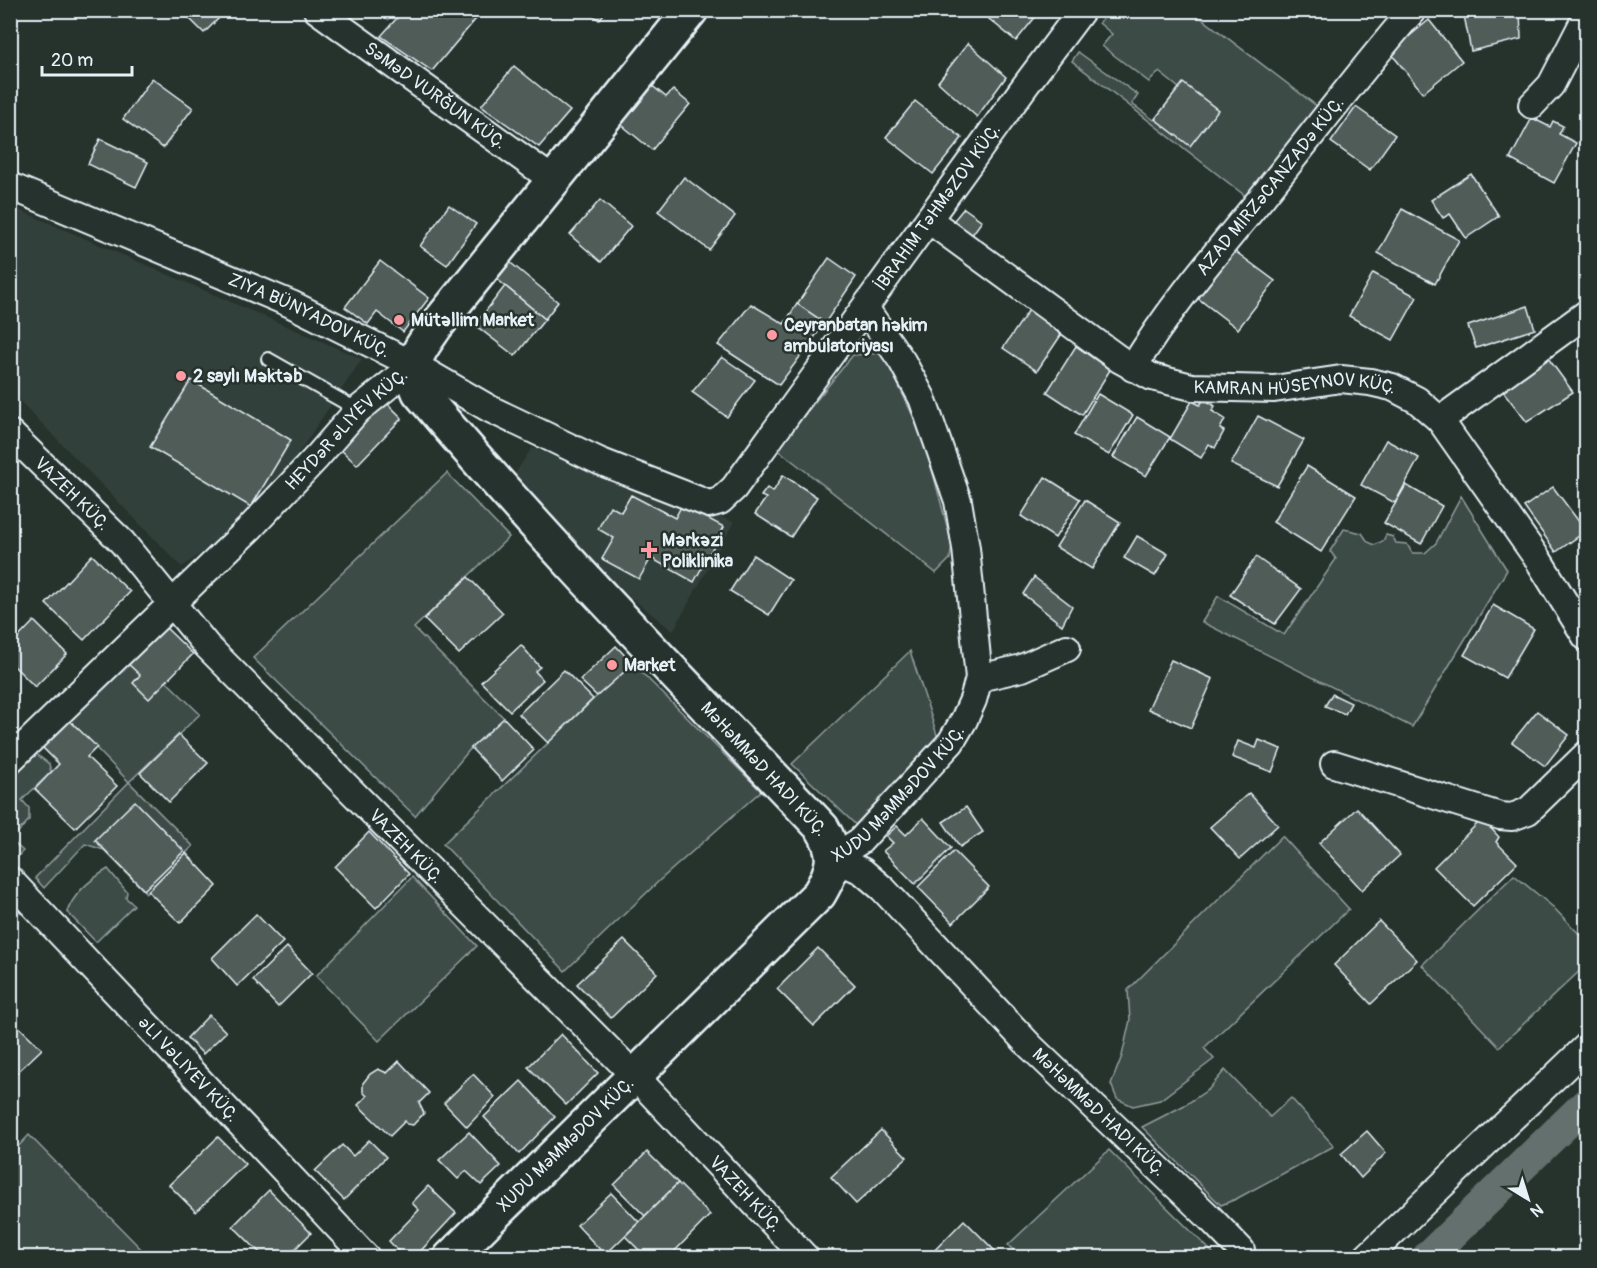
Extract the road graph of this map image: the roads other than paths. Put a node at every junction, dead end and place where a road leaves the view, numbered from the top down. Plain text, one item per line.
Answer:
1 (317, 10) edge
2 (691, 10) edge
3 (1082, 10) edge
4 (1413, 10) edge
5 (1587, 17) edge
6 (1532, 105) dead end
7 (553, 180) junction
8 (10, 186) edge
9 (930, 220) junction
10 (865, 308) junction
11 (1587, 314) edge
12 (268, 359) dead end
13 (414, 365) junction
14 (1133, 368) junction
15 (358, 410) junction
16 (1440, 420) junction
17 (10, 433) edge
18 (699, 501) joint
19 (1577, 601) edge
20 (172, 603) junction
21 (1587, 637) edge
22 (1067, 648) dead end
23 (979, 678) junction
24 (1587, 754) edge
25 (10, 760) edge
26 (1334, 764) dead end
27 (833, 858) junction
28 (10, 880) edge
29 (1587, 1047) edge
30 (634, 1076) junction
31 (1241, 1250) dead end
32 (367, 1257) edge
33 (450, 1257) edge
34 (806, 1257) edge
35 (1366, 1257) edge

1 - 7 street, SƏMƏD VURĞUN KÜÇ.
2 - 7 street, HEYDƏR ƏLIYEV KÜÇ.
3 - 9 street, İBRAHIM TƏHMƏZOV KÜÇ.
4 - 14 street, AZAD MIRZƏCANZADƏ KÜÇ.
5 - 6 street
7 - 13 street, HEYDƏR ƏLIYEV KÜÇ.
8 - 13 street, ZIYA BÜNYADOV KÜÇ.
9 - 10 street, İBRAHIM TƏHMƏZOV KÜÇ.
9 - 14 street, KAMRAN HÜSEYNOV KÜÇ.
10 - 18 street, İBRAHIM TƏHMƏZOV KÜÇ.
10 - 23 street, XUDU MƏMMƏDOV KÜÇ.
11 - 16 street
12 - 15 lane
13 - 15 street, HEYDƏR ƏLIYEV KÜÇ.
13 - 18 street, ZIYA BÜNYADOV KÜÇ.
13 - 27 street, MƏHƏMMƏD HADI KÜÇ.
14 - 16 street, KAMRAN HÜSEYNOV KÜÇ.
15 - 20 street, HEYDƏR ƏLIYEV KÜÇ.
16 - 19 street, KAMRAN HÜSEYNOV KÜÇ.
17 - 20 street, VAZEH KÜÇ.
19 - 21 street, KAMRAN HÜSEYNOV KÜÇ.
20 - 25 street, HEYDƏR ƏLIYEV KÜÇ.
20 - 30 street, VAZEH KÜÇ.
22 - 23 street
23 - 27 street, XUDU MƏMMƏDOV KÜÇ.
24 - 26 street
27 - 30 street, XUDU MƏMMƏDOV KÜÇ.
27 - 31 street, MƏHƏMMƏD HADI KÜÇ.
28 - 32 street, ƏLI VƏLIYEV KÜÇ.
29 - 35 street
30 - 33 street, XUDU MƏMMƏDOV KÜÇ.
30 - 34 street, VAZEH KÜÇ.

